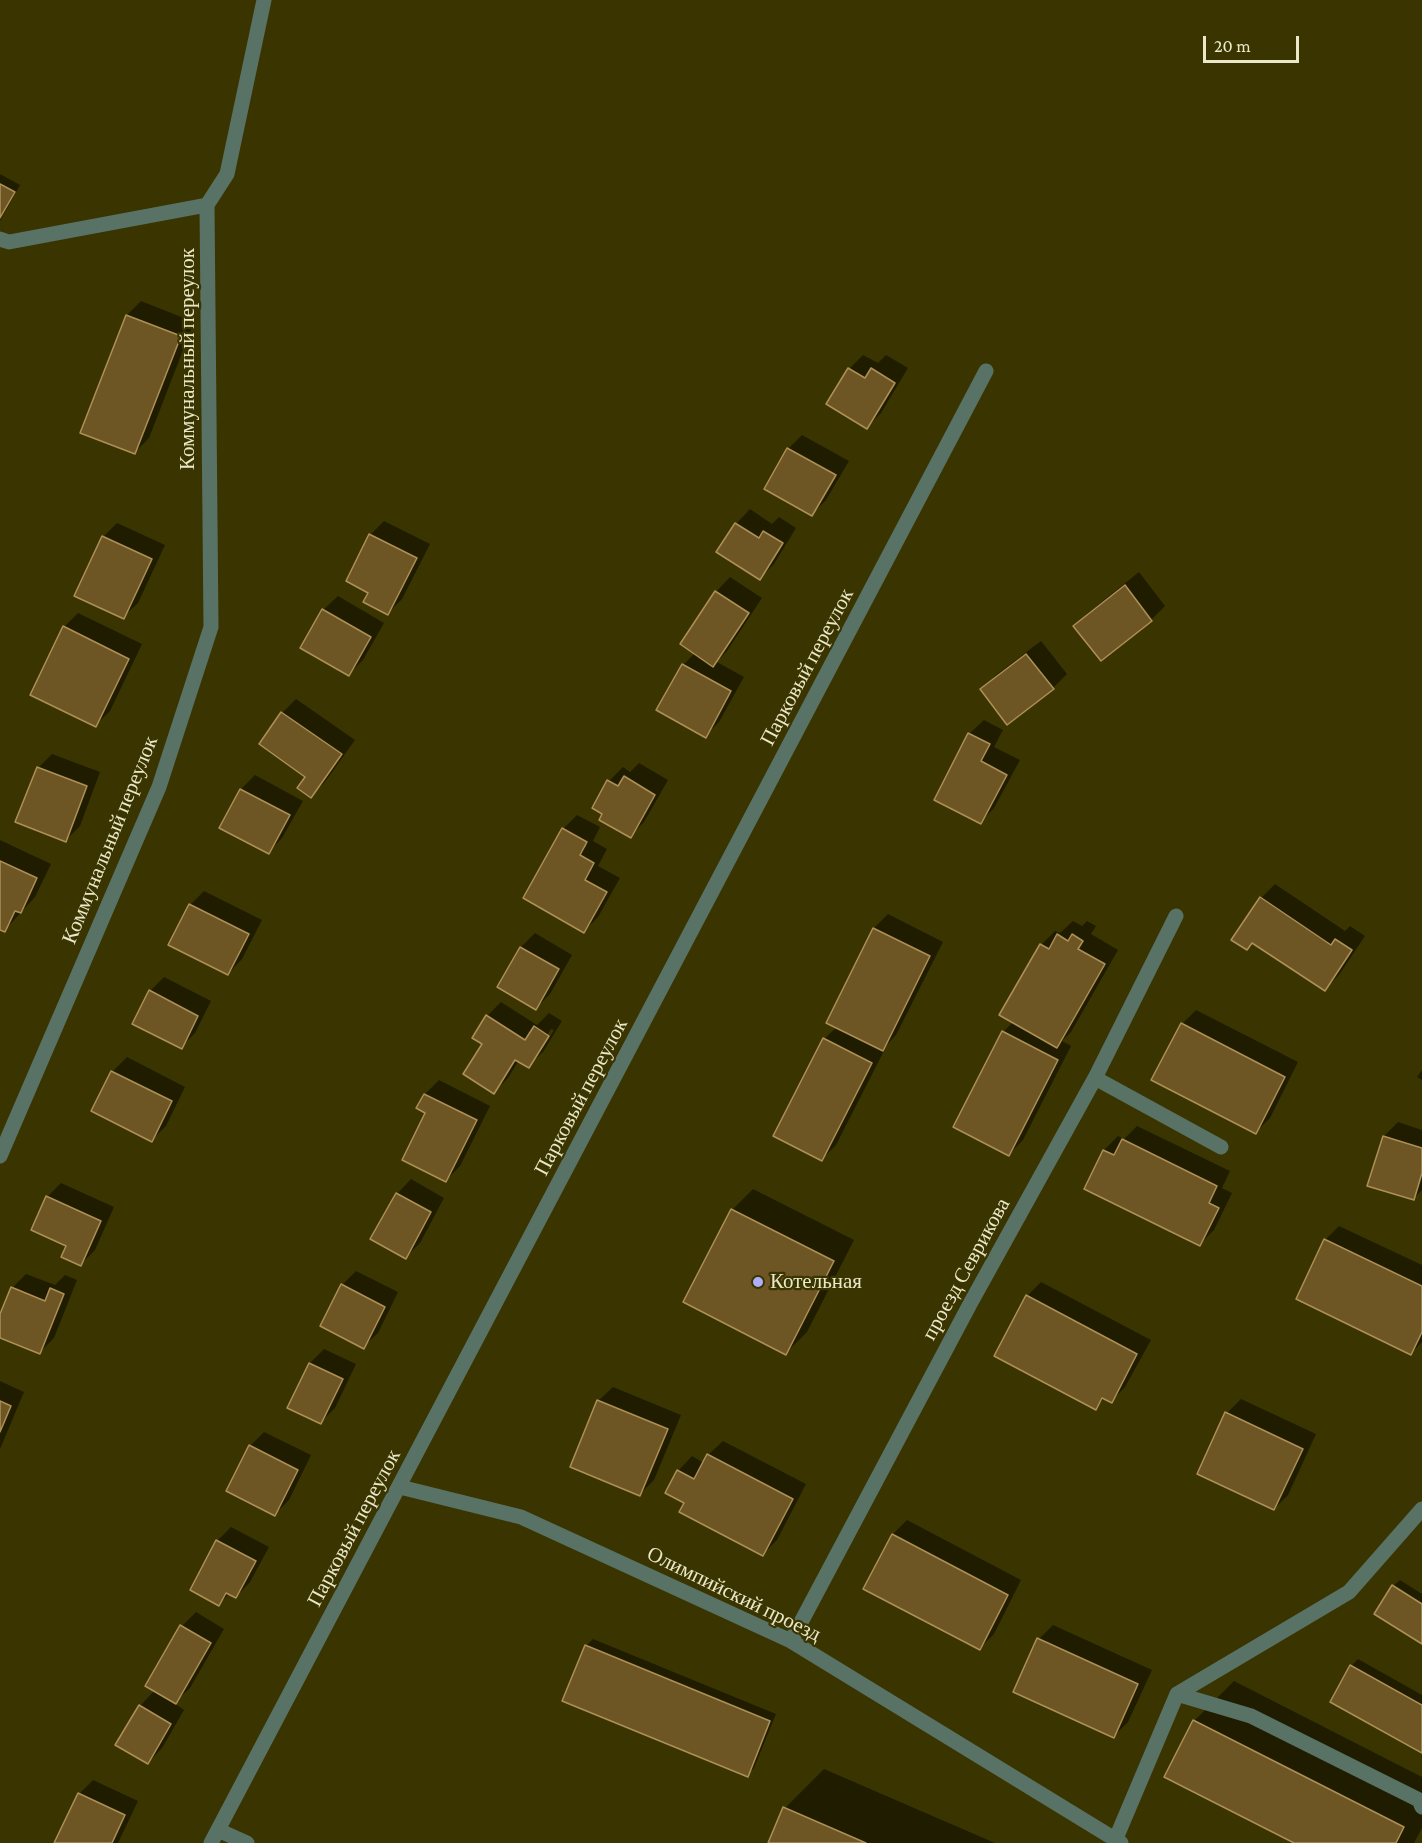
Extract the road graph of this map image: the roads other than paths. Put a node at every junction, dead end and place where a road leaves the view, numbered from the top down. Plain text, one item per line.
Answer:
1 (264, 0) edge
2 (207, 205) junction
3 (0, 239) edge
4 (986, 371) dead end
5 (1176, 916) dead end
6 (1095, 1078) junction
7 (1221, 1147) dead end
8 (0, 1156) edge
9 (400, 1487) junction
10 (1422, 1509) edge
11 (791, 1641) junction
12 (1177, 1694) junction
13 (1422, 1807) edge
14 (214, 1837) edge
15 (1117, 1842) edge
16 (247, 1843) edge

1 - 2 street
2 - 3 street
2 - 8 street, Коммунальный переулок
4 - 9 street, Парковый переулок
5 - 6 street, проезд Севрикова
6 - 7 street
6 - 11 street, проезд Севрикова
9 - 11 street, Олимпийский проезд
9 - 14 street, Парковый переулок
10 - 12 street
11 - 15 street, Олимпийский проезд
12 - 13 street
12 - 15 street
14 - 16 street

